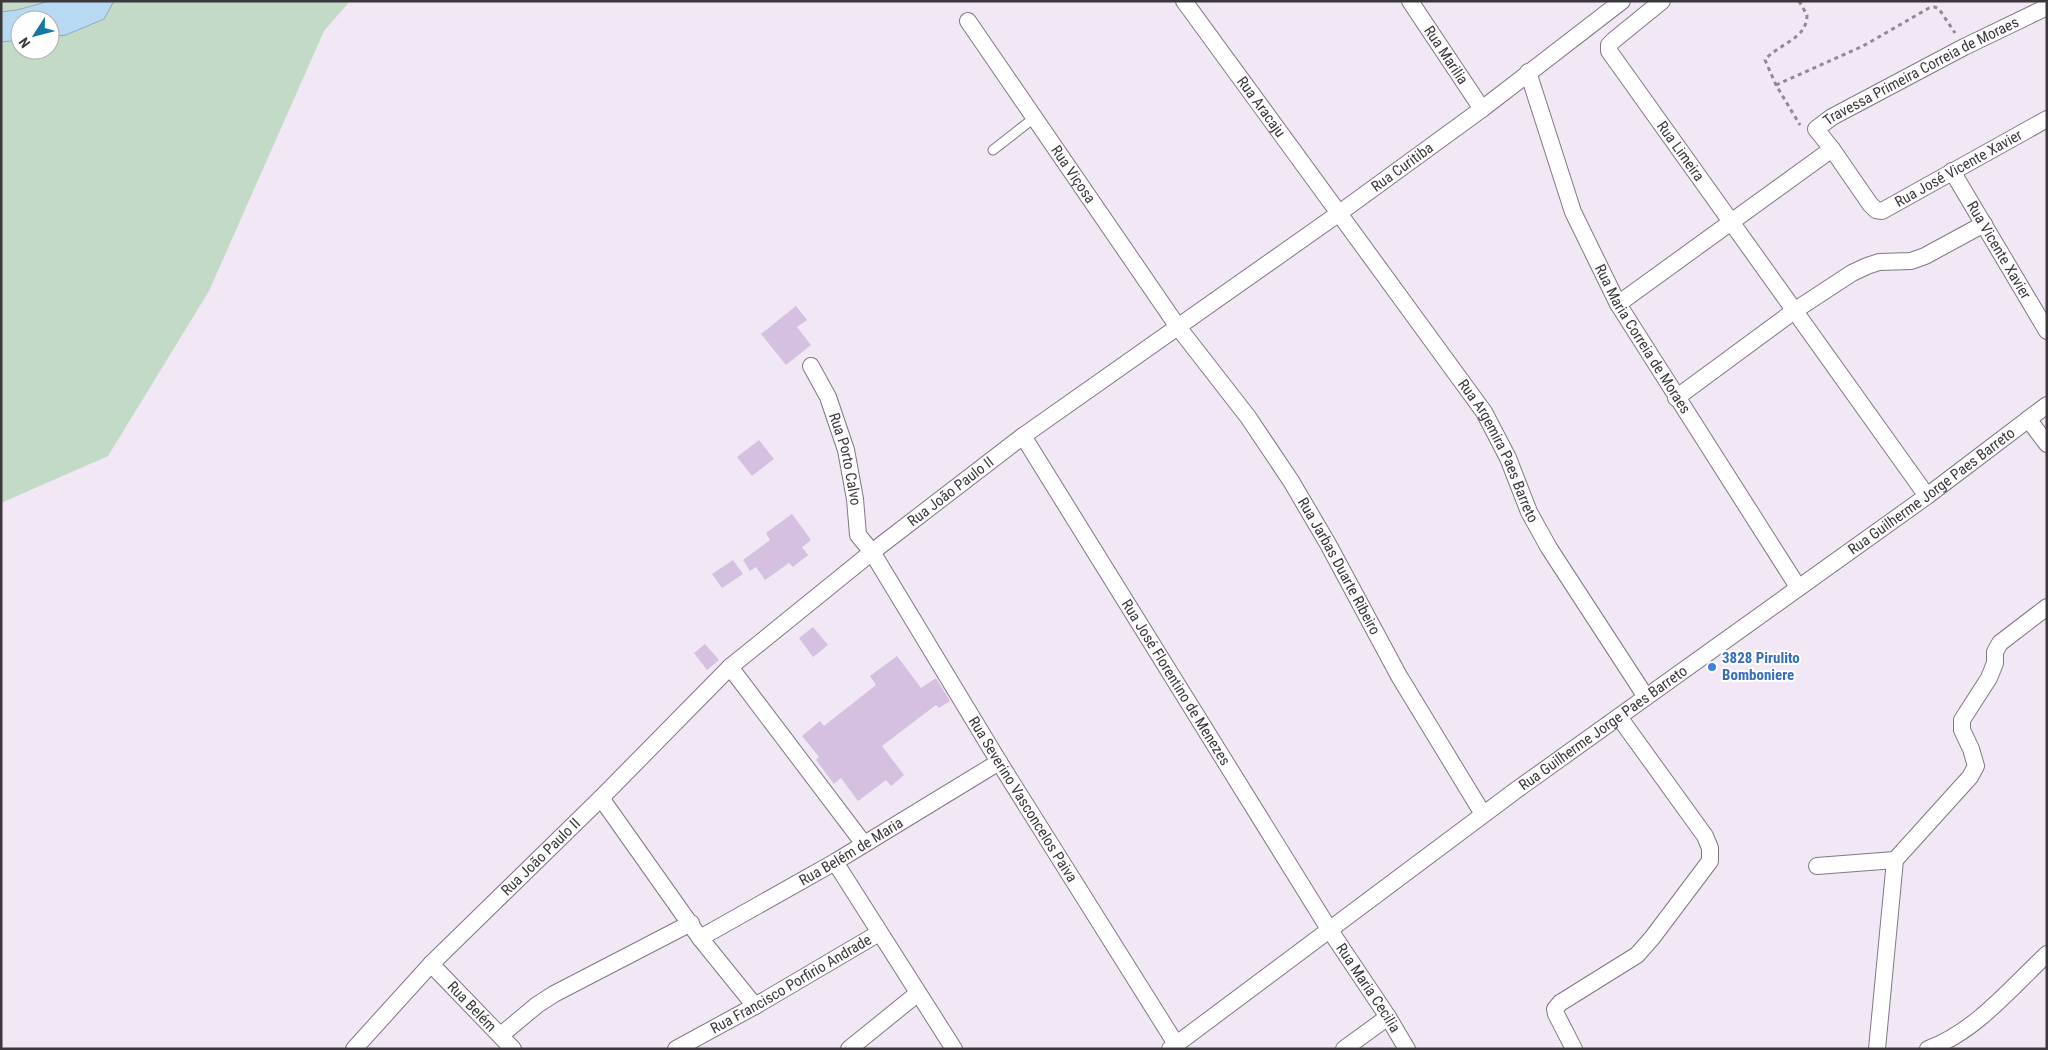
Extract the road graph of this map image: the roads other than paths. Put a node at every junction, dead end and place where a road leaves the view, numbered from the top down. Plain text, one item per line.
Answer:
1 (1184, 1) edge
2 (1410, 1) edge
3 (1622, 1) edge
4 (1662, 1) edge
5 (2047, 7) edge
6 (968, 21) dead end
7 (1528, 72) junction
8 (1482, 109) junction
9 (1034, 118) junction
10 (2047, 119) edge
11 (1832, 149) junction
12 (993, 150) dead end
13 (1952, 171) junction
14 (1338, 214) junction
15 (1730, 222) junction
16 (1984, 224) junction
17 (1618, 304) junction
18 (1794, 312) junction
19 (1178, 328) junction
20 (2047, 331) edge
21 (811, 366) dead end
22 (1676, 398) junction
23 (2047, 405) edge
24 (2028, 419) junction
25 (1023, 436) junction
26 (2047, 444) edge
27 (1927, 496) junction
28 (872, 552) junction
29 (1798, 587) junction
30 (2047, 607) edge
31 (730, 667) junction
32 (1646, 697) junction
33 (1619, 717) junction
34 (999, 762) junction
35 (601, 798) junction
36 (1483, 814) junction
37 (864, 844) junction
38 (1896, 860) junction
39 (835, 862) junction
40 (1818, 866) dead end
41 (691, 923) junction
42 (1329, 929) junction
43 (879, 933) junction
44 (700, 938) junction
45 (2047, 954) edge
46 (431, 964) junction
47 (918, 994) junction
48 (755, 1006) junction
49 (1388, 1017) junction
50 (501, 1035) junction
51 (1173, 1046) edge
52 (354, 1049) edge
53 (513, 1049) edge
54 (676, 1049) edge
55 (849, 1049) edge
56 (954, 1049) edge
57 (1344, 1049) edge
58 (1407, 1049) edge
59 (1574, 1049) edge
60 (1877, 1049) edge
61 (1928, 1049) edge

1 - 14 street, Rua Aracaju
2 - 8 street, Rua Marilia
3 - 7 street, Rua Curitiba
4 - 15 street, Rua Limeira
5 - 11 street, Travessa Primeira Correia de Moraes
6 - 9 street, Rua Viçosa
7 - 8 street, Rua Curitiba
7 - 17 street, Rua Maria Correia de Moraes
8 - 14 street, Rua Curitiba
9 - 12 lane
9 - 19 street, Rua Viçosa
10 - 13 street, Rua José Vicente Xavier
11 - 13 street, Rua José Vicente Xavier
11 - 15 street, Travessa Primeira Correia de Moraes
13 - 16 street, Rua Vicente Xavier
14 - 19 street, Rua Curitiba
14 - 32 street, Rua Argemira Paes Barreto
15 - 17 street, Travessa Primeira Correia de Moraes
15 - 18 street, Rua Limeira
16 - 18 street
16 - 20 street, Rua Vicente Xavier
17 - 22 street, Rua Maria Correia de Moraes
18 - 22 street
18 - 27 street, Rua Limeira
19 - 25 street, Rua João Paulo II
19 - 36 street, Rua Jarbas Duarte Ribeiro
21 - 28 street, Rua Porto Calvo
22 - 29 street, Rua Maria Correia de Moraes
23 - 24 street, Rua Guilherme Jorge Paes Barreto
24 - 26 street
24 - 27 street, Rua Guilherme Jorge Paes Barreto
25 - 28 street, Rua João Paulo II
25 - 42 street, Rua José Florentino de Menezes
27 - 29 street, Rua Guilherme Jorge Paes Barreto
28 - 31 street, Rua João Paulo II
28 - 34 street, Rua Severino Vasconcelos Paiva
29 - 32 street, Rua Guilherme Jorge Paes Barreto
30 - 38 street
31 - 35 street, Rua João Paulo II
31 - 37 street
32 - 33 street, Rua Guilherme Jorge Paes Barreto
33 - 36 street, Rua Guilherme Jorge Paes Barreto
33 - 59 street
34 - 37 street, Rua Belém de Maria
34 - 51 street, Rua Severino Vasconcelos Paiva
35 - 41 street
35 - 46 street, Rua João Paulo II
36 - 42 street, Rua Guilherme Jorge Paes Barreto
37 - 39 street, Rua Belém de Maria
38 - 40 street
38 - 60 street
39 - 43 street
39 - 44 street, Rua Belém de Maria
41 - 44 street
41 - 50 street
42 - 49 street, Rua Maria Cecilia
42 - 51 street, Rua Guilherme Jorge Paes Barreto
43 - 47 street
43 - 48 street, Rua Francisco Porfirio Andrade
44 - 48 street
45 - 61 street
46 - 50 street, Rua Belém
46 - 52 street, Rua João Paulo II
47 - 55 street
47 - 56 street
48 - 54 street, Rua Francisco Porfirio Andrade
49 - 57 street
49 - 58 street, Rua Maria Cecilia
50 - 53 street, Rua Belém

